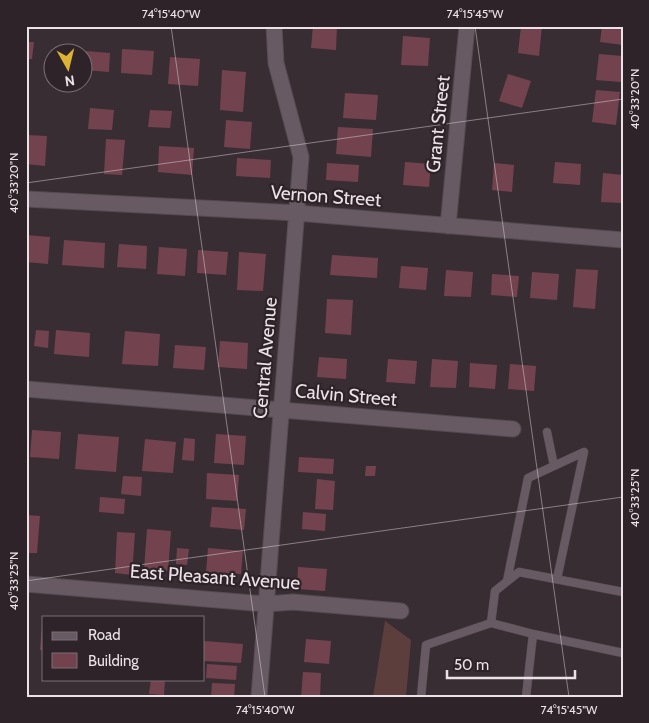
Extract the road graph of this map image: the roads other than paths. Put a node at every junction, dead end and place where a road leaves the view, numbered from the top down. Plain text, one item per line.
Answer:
1 (274, 26) edge
2 (467, 26) edge
3 (26, 199) edge
4 (297, 213) junction
5 (448, 226) junction
6 (623, 240) edge
7 (26, 389) edge
8 (281, 409) junction
9 (513, 429) dead end
10 (547, 432) dead end
11 (554, 466) junction
12 (557, 579) junction
13 (507, 581) junction
14 (26, 584) edge
15 (623, 592) edge
16 (266, 604) junction
17 (401, 611) dead end
18 (491, 623) junction
19 (533, 634) junction
20 (623, 654) edge
21 (259, 697) edge
22 (421, 697) edge
23 (526, 697) edge

1 - 4 street, Central Avenue
2 - 5 street, Grant Street
3 - 4 street, Vernon Street
4 - 5 street, Vernon Street
4 - 8 street, Central Avenue
5 - 6 street, Vernon Street
7 - 8 street, Calvin Street
8 - 9 street, Calvin Street
8 - 16 street, Central Avenue
10 - 11 lane
11 - 12 lane
11 - 13 lane
12 - 13 lane
12 - 15 lane
13 - 18 lane
14 - 16 street, East Pleasant Avenue
16 - 17 street, East Pleasant Avenue
16 - 21 street, Central Avenue
18 - 19 lane
18 - 22 lane
19 - 20 lane
19 - 23 lane

